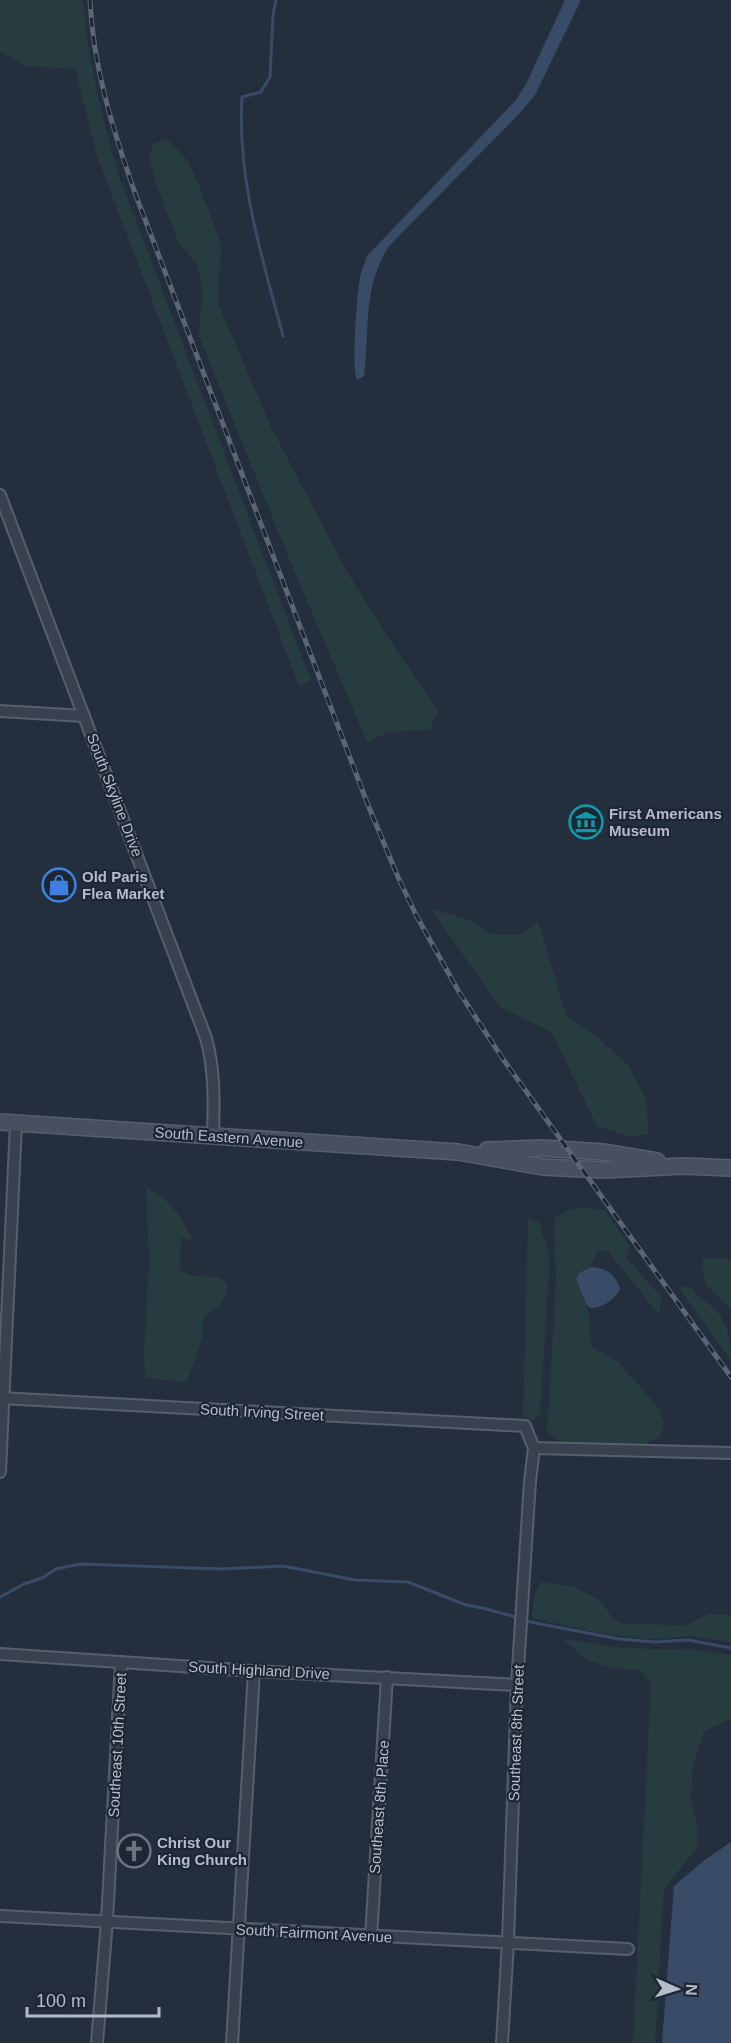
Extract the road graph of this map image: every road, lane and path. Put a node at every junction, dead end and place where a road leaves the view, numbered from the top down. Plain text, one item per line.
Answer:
1 (0, 495) edge
2 (0, 711) edge
3 (84, 716) junction
4 (0, 1122) edge
5 (16, 1123) junction
6 (213, 1136) junction
7 (731, 1168) edge
8 (2, 1399) edge
9 (525, 1426) joint
10 (534, 1449) junction
11 (731, 1454) edge
12 (0, 1472) edge
13 (0, 1654) edge
14 (121, 1662) junction
15 (254, 1671) junction
16 (387, 1677) junction
17 (517, 1685) junction
18 (0, 1916) edge
19 (107, 1921) junction
20 (239, 1930) junction
21 (371, 1936) junction
22 (508, 1942) junction
23 (628, 1949) dead end
24 (97, 2043) edge
25 (232, 2043) edge
26 (502, 2043) edge

1 - 3 street, South Skyline Drive
2 - 3 street
3 - 6 street, South Skyline Drive
4 - 5 main road, South Eastern Avenue
5 - 6 main road, South Eastern Avenue
5 - 8 street
6 - 7 main road, South Eastern Avenue
8 - 9 street, South Irving Street
8 - 12 street
9 - 10 street, Southeast 8th Street
10 - 11 street
10 - 17 street, Southeast 8th Street
13 - 14 street, South Highland Drive
14 - 15 street, South Highland Drive
14 - 19 street, Southeast 10th Street
15 - 16 street, South Highland Drive
15 - 20 street
16 - 17 street, South Highland Drive
16 - 21 street, Southeast 8th Place
17 - 22 street, Southeast 8th Street
18 - 19 street, South Fairmont Avenue
19 - 20 street, South Fairmont Avenue
19 - 24 street, Southeast 10th Street
20 - 21 street, South Fairmont Avenue
20 - 25 street
21 - 22 street, South Fairmont Avenue
22 - 23 street, South Fairmont Avenue
22 - 26 street, Southeast 8th Street

